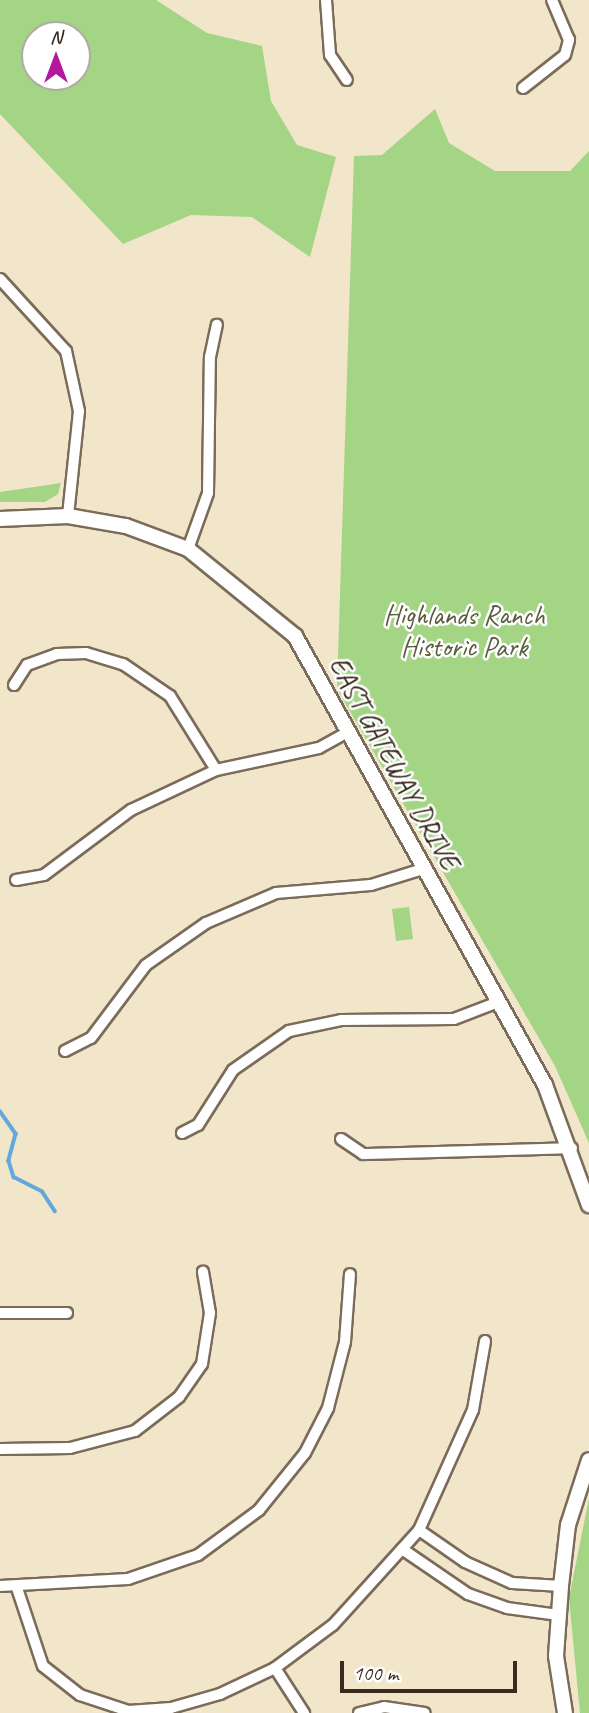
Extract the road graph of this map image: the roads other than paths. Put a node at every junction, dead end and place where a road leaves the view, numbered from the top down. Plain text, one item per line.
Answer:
1 (326, 0) edge
2 (552, 0) edge
3 (347, 80) dead end
4 (523, 88) dead end
5 (0, 279) edge
6 (217, 325) dead end
7 (68, 516) junction
8 (0, 519) edge
9 (188, 549) junction
10 (14, 685) dead end
11 (348, 732) junction
12 (216, 770) junction
13 (426, 868) junction
14 (16, 880) dead end
15 (496, 1003) junction
16 (65, 1051) dead end
17 (182, 1133) dead end
18 (341, 1139) dead end
19 (572, 1148) junction
20 (589, 1205) edge
21 (203, 1272) dead end
22 (350, 1275) dead end
23 (0, 1313) edge
24 (67, 1313) dead end
25 (485, 1341) dead end
26 (0, 1449) edge
27 (589, 1460) edge
28 (419, 1530) junction
29 (402, 1549) junction
30 (0, 1586) edge
31 (561, 1586) junction
32 (17, 1588) junction
33 (559, 1615) junction
34 (275, 1668) junction
35 (304, 1713) edge
36 (359, 1713) edge
37 (425, 1713) edge
38 (565, 1713) edge

1 - 3 street
2 - 4 street
5 - 7 street
6 - 9 street
7 - 8 street, EAST GATEWAY DRIVE
7 - 9 street, EAST GATEWAY DRIVE
9 - 11 street, EAST GATEWAY DRIVE
10 - 12 street
11 - 12 street
11 - 13 street, EAST GATEWAY DRIVE
12 - 14 street
13 - 15 street, EAST GATEWAY DRIVE
13 - 16 street
15 - 17 street
15 - 19 street, EAST GATEWAY DRIVE
18 - 19 street
19 - 20 street, EAST GATEWAY DRIVE
21 - 26 street
22 - 32 street
23 - 24 street
25 - 28 street
27 - 31 street
28 - 29 street
28 - 31 street
29 - 33 street
29 - 34 street
30 - 32 street
31 - 33 street
32 - 34 street
33 - 38 street
34 - 35 street
36 - 37 street

